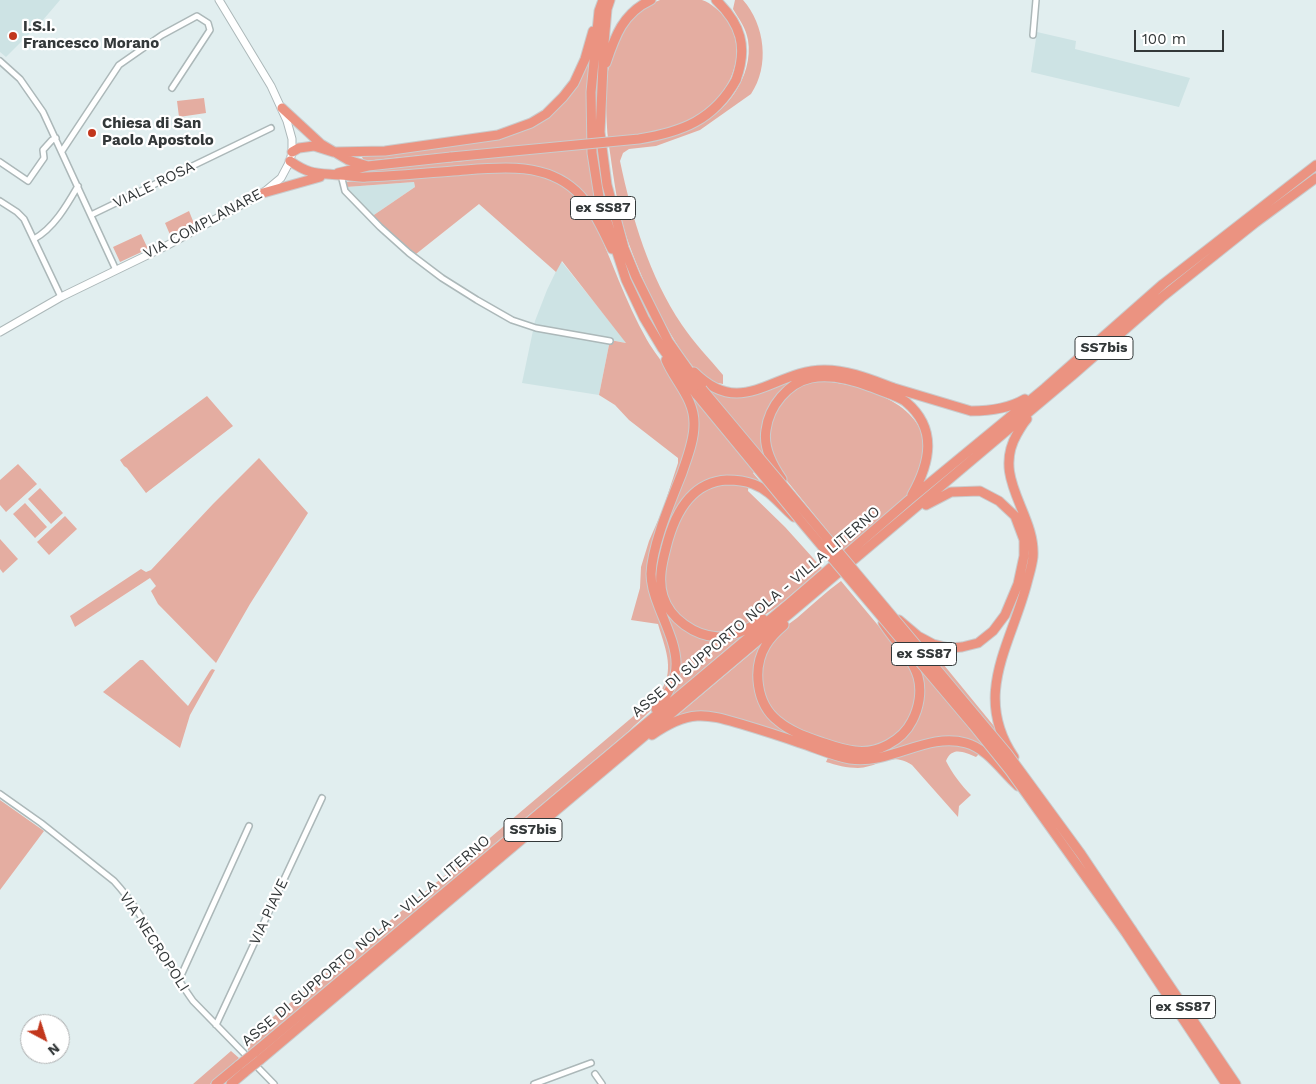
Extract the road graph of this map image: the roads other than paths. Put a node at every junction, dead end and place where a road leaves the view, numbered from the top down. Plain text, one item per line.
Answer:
1 (219, 0) edge
2 (603, 0) edge
3 (610, 0) edge
4 (651, 0) edge
5 (710, 0) edge
6 (716, 0) edge
7 (1036, 0) edge
8 (723, 7) junction
9 (600, 11) junction
10 (1032, 35) dead end
11 (0, 61) edge
12 (602, 75) junction
13 (172, 88) dead end
14 (282, 108) junction
15 (271, 128) dead end
16 (56, 138) junction
17 (62, 151) junction
18 (333, 152) junction
19 (291, 156) junction
20 (0, 162) edge
21 (1316, 165) edge
22 (368, 166) junction
23 (329, 175) junction
24 (341, 175) junction
25 (1316, 178) edge
26 (78, 186) junction
27 (263, 193) junction
28 (0, 201) edge
29 (91, 216) junction
30 (34, 239) junction
31 (116, 270) junction
32 (626, 280) junction
33 (61, 297) junction
34 (0, 332) edge
35 (610, 341) dead end
36 (665, 345) junction
37 (1074, 374) junction
38 (873, 384) junction
39 (1045, 388) junction
40 (696, 395) junction
41 (793, 498) junction
42 (909, 500) junction
43 (896, 524) junction
44 (804, 525) junction
45 (1020, 591) junction
46 (806, 600) junction
47 (791, 602) junction
48 (876, 610) junction
49 (887, 610) junction
50 (639, 729) junction
51 (830, 749) junction
52 (605, 769) junction
53 (1029, 790) junction
54 (0, 794) edge
55 (322, 798) dead end
56 (249, 826) dead end
57 (1129, 931) junction
58 (179, 980) junction
59 (216, 1025) junction
60 (591, 1063) dead end
61 (242, 1069) junction
62 (595, 1074) dead end
63 (216, 1084) edge
64 (231, 1084) edge
65 (274, 1084) edge
66 (534, 1084) edge
67 (602, 1084) edge
68 (1226, 1084) edge
69 (1236, 1084) edge

1 - 14 main road
2 - 9 highway, ex SS87
3 - 12 highway, ex SS87
4 - 12 highway
5 - 8 highway
6 - 8 highway
7 - 10 street
8 - 22 highway, bridge
9 - 18 highway
9 - 32 highway, ex SS87
11 - 16 street
12 - 36 highway, ex SS87
13 - 17 street
14 - 18 highway
14 - 19 main road
15 - 29 street, VIALE ROSA
16 - 17 street
16 - 20 street
17 - 26 street
18 - 19 highway
18 - 22 highway
18 - 23 highway
19 - 23 highway
19 - 27 main road, VIA COMPLANARE
21 - 39 highway, ASSE DI SUPPORTO NOLA - VILLA LITERNO / SS7bis
22 - 23 highway
23 - 24 highway
23 - 27 highway
24 - 32 highway
24 - 35 street
25 - 37 highway, ASSE DI SUPPORTO NOLA - VILLA LITERNO / SS7bis
26 - 29 street
26 - 30 street
27 - 31 main road, VIA COMPLANARE
28 - 30 street
29 - 31 street
30 - 33 street
31 - 33 main road, VIA COMPLANARE
32 - 36 highway, ex SS87
33 - 34 main road, VIA COMPLANARE
36 - 38 highway
36 - 40 highway, ex SS87
36 - 40 highway
37 - 43 highway, ASSE DI SUPPORTO NOLA - VILLA LITERNO / SS7bis
37 - 45 highway
38 - 39 highway
38 - 41 highway, bridge
38 - 42 highway
39 - 42 highway, ASSE DI SUPPORTO NOLA - VILLA LITERNO / SS7bis
40 - 41 highway, ex SS87, bridge
40 - 44 highway, ex SS87, bridge
40 - 50 highway
41 - 49 highway, ex SS87, bridge
42 - 47 highway, ASSE DI SUPPORTO NOLA - VILLA LITERNO / SS7bis
43 - 45 highway
43 - 46 highway, ASSE DI SUPPORTO NOLA - VILLA LITERNO / SS7bis
44 - 47 highway, bridge
44 - 48 highway, ex SS87, bridge
45 - 49 highway, bridge
45 - 53 highway, bridge
46 - 51 highway
46 - 52 highway, ASSE DI SUPPORTO NOLA - VILLA LITERNO / SS7bis
47 - 50 highway, ASSE DI SUPPORTO NOLA - VILLA LITERNO / SS7bis
48 - 51 highway, bridge
48 - 53 highway, ex SS87, bridge
49 - 53 highway, ex SS87, bridge
50 - 61 highway, ASSE DI SUPPORTO NOLA - VILLA LITERNO / SS7bis, bridge
51 - 52 highway
51 - 53 highway, bridge
52 - 61 highway, ASSE DI SUPPORTO NOLA - VILLA LITERNO / SS7bis, bridge
53 - 57 highway, ex SS87, bridge
54 - 58 street, VIA NECROPOLI
55 - 59 street, VIA PIAVE
56 - 58 street
57 - 68 highway, ex SS87
57 - 69 highway, ex SS87
58 - 59 street, VIA NECROPOLI
59 - 65 street, VIA NECROPOLI
60 - 66 street
61 - 63 highway, ASSE DI SUPPORTO NOLA - VILLA LITERNO / SS7bis
61 - 64 highway, ASSE DI SUPPORTO NOLA - VILLA LITERNO / SS7bis
62 - 67 street

